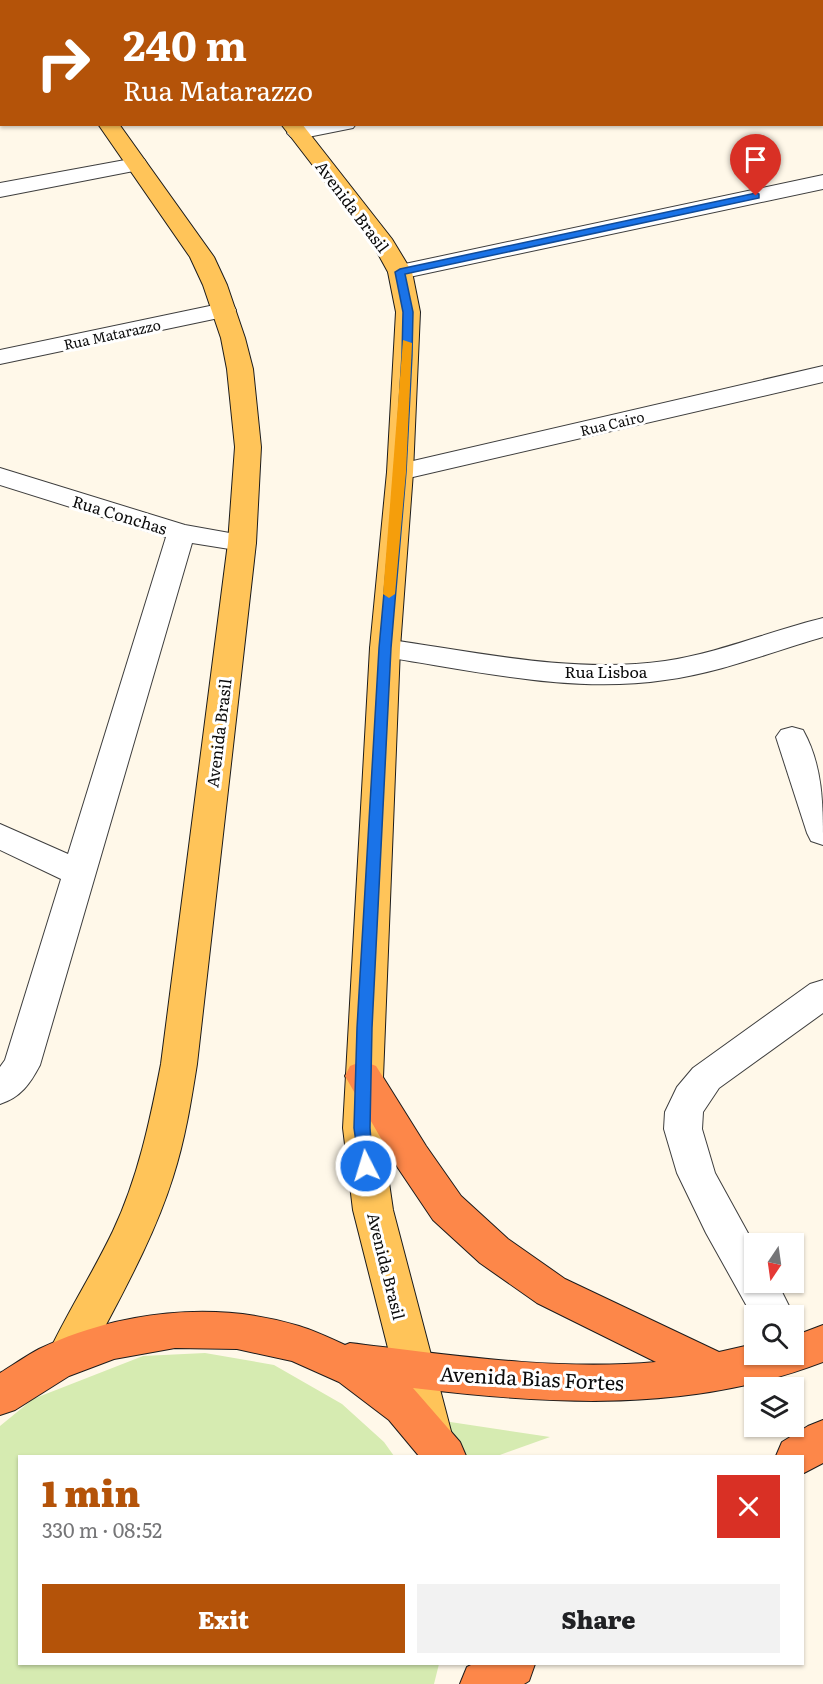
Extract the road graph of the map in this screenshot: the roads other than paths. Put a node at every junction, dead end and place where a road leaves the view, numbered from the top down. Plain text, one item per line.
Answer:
1 (109, 126) edge
2 (325, 126) edge
3 (294, 129) edge
4 (136, 164) junction
5 (823, 182) edge
6 (0, 190) edge
7 (400, 272) junction
8 (224, 310) junction
9 (0, 357) edge
10 (823, 374) edge
11 (400, 472) junction
12 (0, 476) edge
13 (181, 533) junction
14 (242, 543) junction
15 (823, 627) edge
16 (385, 648) junction
17 (792, 737) dead end
18 (823, 833) edge
19 (0, 837) edge
20 (78, 873) junction
21 (823, 994) edge
22 (363, 1076) junction
23 (11, 1077) edge
24 (744, 1261) edge
25 (68, 1356) junction
26 (342, 1361) junction
27 (745, 1365) edge
28 (413, 1370) junction
29 (718, 1372) junction
30 (0, 1396) edge
31 (823, 1440) edge
32 (438, 1446) edge
33 (799, 1455) edge
34 (484, 1665) edge
35 (510, 1665) edge
36 (482, 1684) edge

1 - 4 main road, Avenida Brasil
2 - 3 street
3 - 7 main road, Avenida Brasil
4 - 6 street
4 - 8 main road, Avenida Brasil
5 - 7 street
7 - 11 main road, Avenida Brasil
8 - 9 street, Rua Matarazzo
8 - 14 main road, Avenida Brasil
10 - 11 street, Rua Cairo
11 - 16 main road, Avenida Brasil
12 - 13 street, Rua Conchas
13 - 14 street, Rua Conchas
13 - 20 street
14 - 25 main road, Avenida Brasil
15 - 16 street, Rua Lisboa
16 - 22 main road, Avenida Brasil
17 - 18 street
19 - 20 street
20 - 23 street
21 - 24 street
22 - 28 main road, Avenida Brasil
22 - 29 highway
25 - 26 highway
25 - 30 highway
26 - 28 highway, Avenida Bias Fortes
26 - 32 highway
27 - 29 highway, Avenida Bias Fortes
28 - 29 highway, Avenida Bias Fortes
28 - 32 main road, Avenida Brasil
31 - 33 highway
34 - 36 highway
35 - 36 highway

